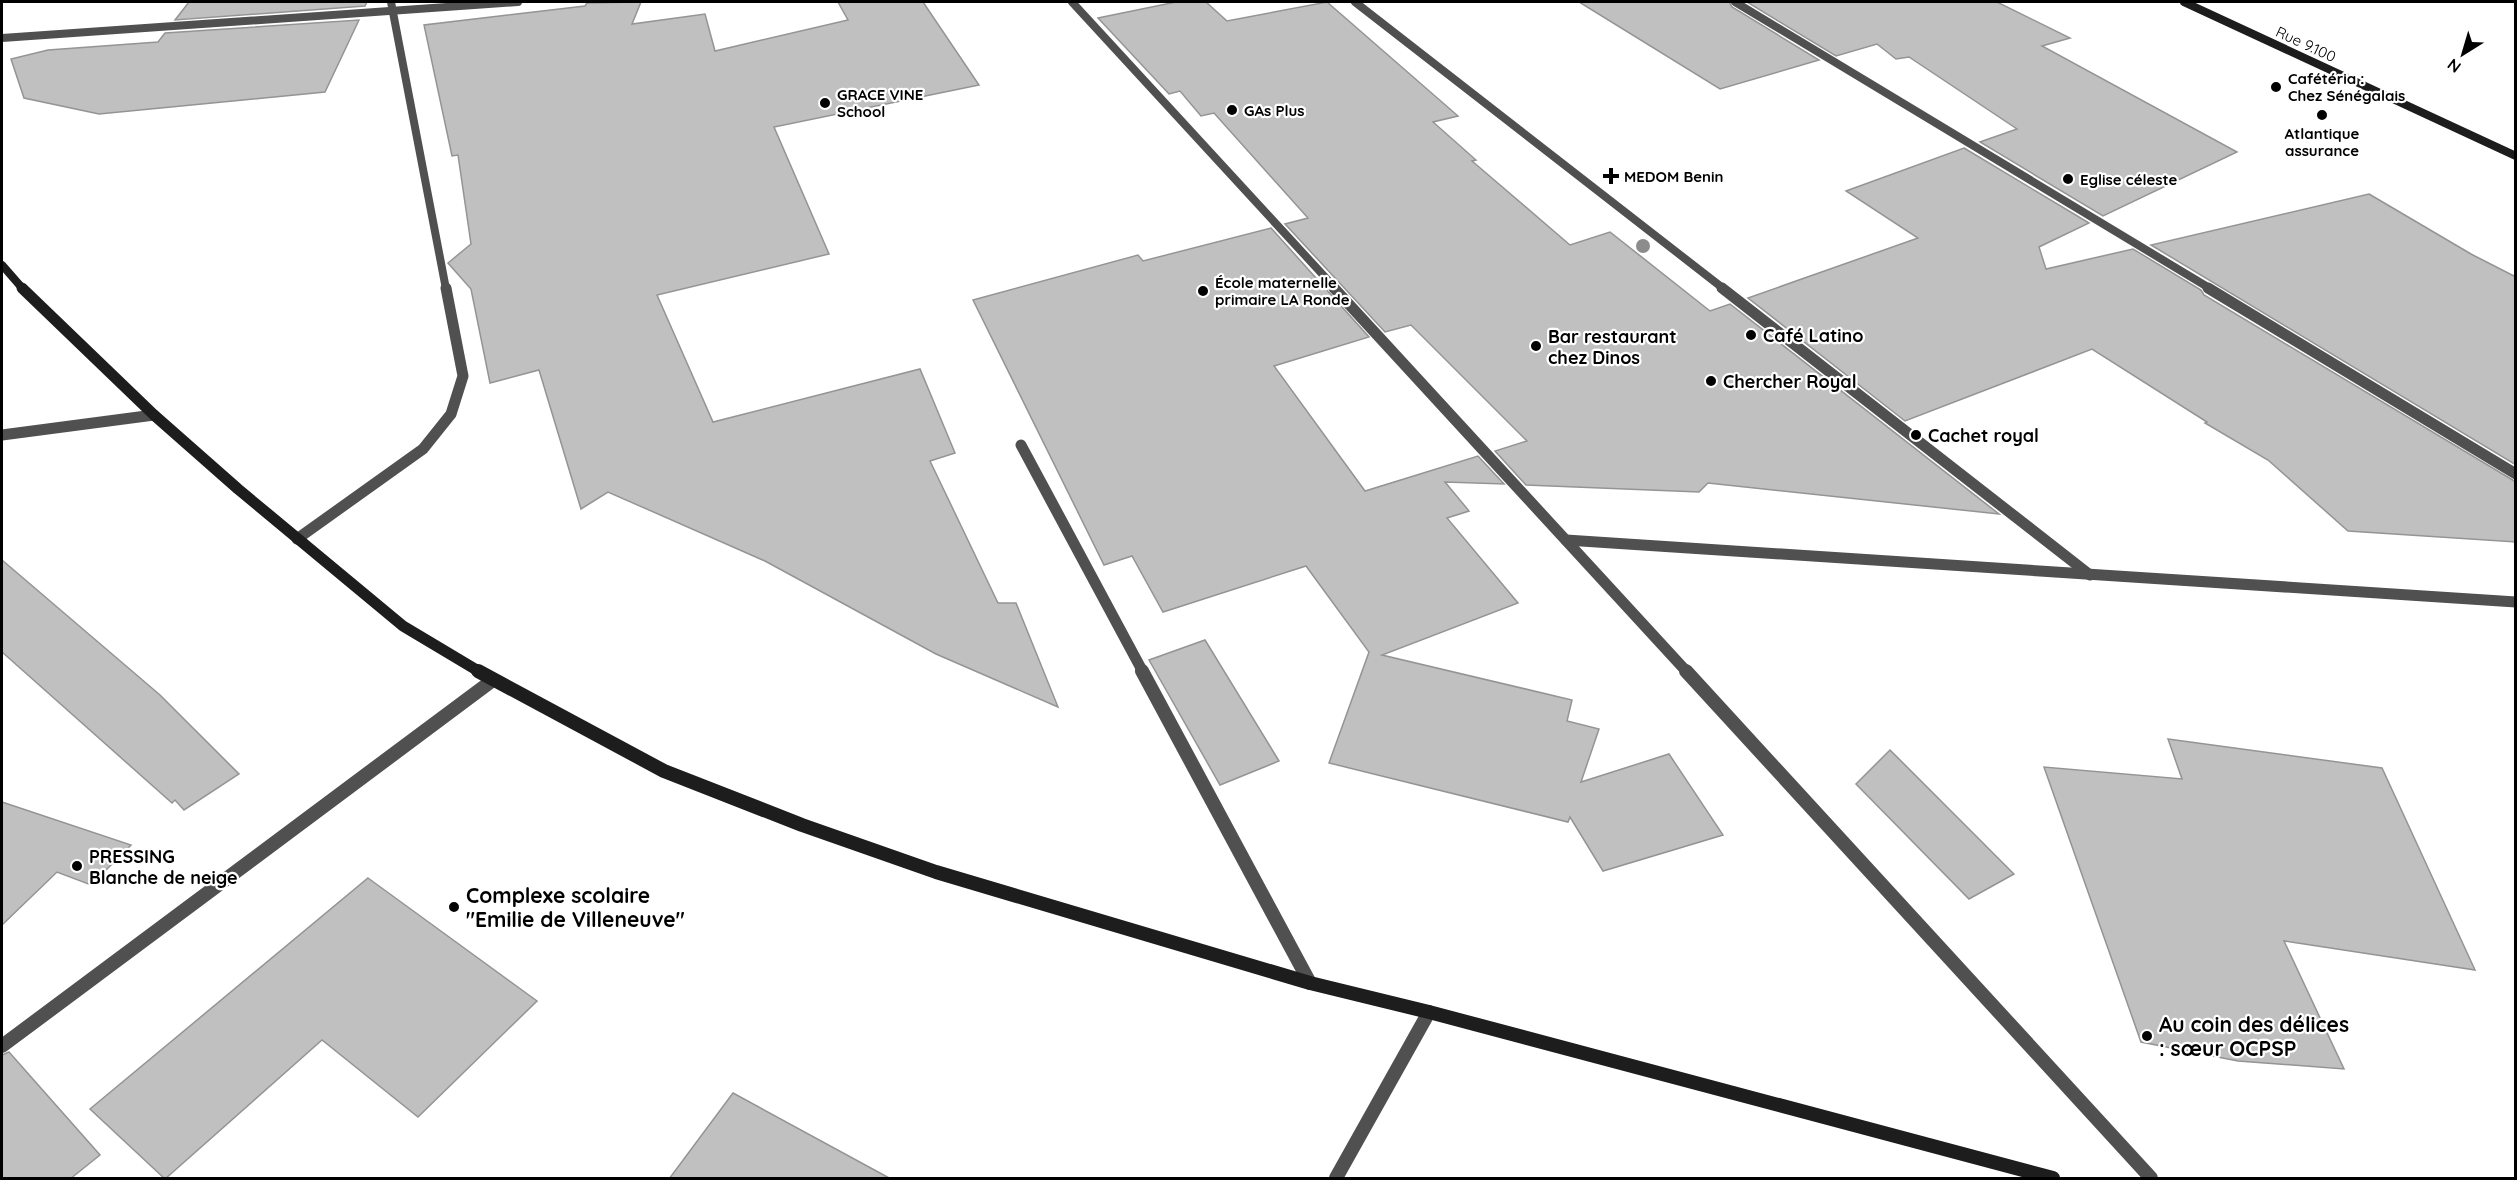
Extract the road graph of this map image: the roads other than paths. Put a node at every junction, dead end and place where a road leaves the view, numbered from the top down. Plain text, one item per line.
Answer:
1 (518, 2) edge
2 (1072, 2) edge
3 (1355, 2) edge
4 (1735, 2) edge
5 (2184, 2) edge
6 (392, 6) edge
7 (2, 38) edge
8 (2516, 156) edge
9 (2, 265) edge
10 (153, 415) junction
11 (2, 435) edge
12 (1021, 445) dead end
13 (2516, 474) edge
14 (297, 539) junction
15 (1566, 540) junction
16 (2090, 576) junction
17 (2516, 602) edge
18 (493, 681) junction
19 (1310, 983) junction
20 (1428, 1012) junction
21 (2, 1046) edge
22 (1336, 1179) edge
23 (2053, 1179) edge
24 (2151, 1179) edge

1 - 6 street
2 - 15 street
3 - 16 street
4 - 13 street
5 - 8 street, Rue 9.100
6 - 7 street
6 - 14 street
9 - 10 street
10 - 11 street
10 - 14 street
12 - 19 street
14 - 18 street
15 - 16 street
15 - 24 street
16 - 17 street
18 - 19 street
18 - 21 street
19 - 20 street
20 - 22 street
20 - 23 street

